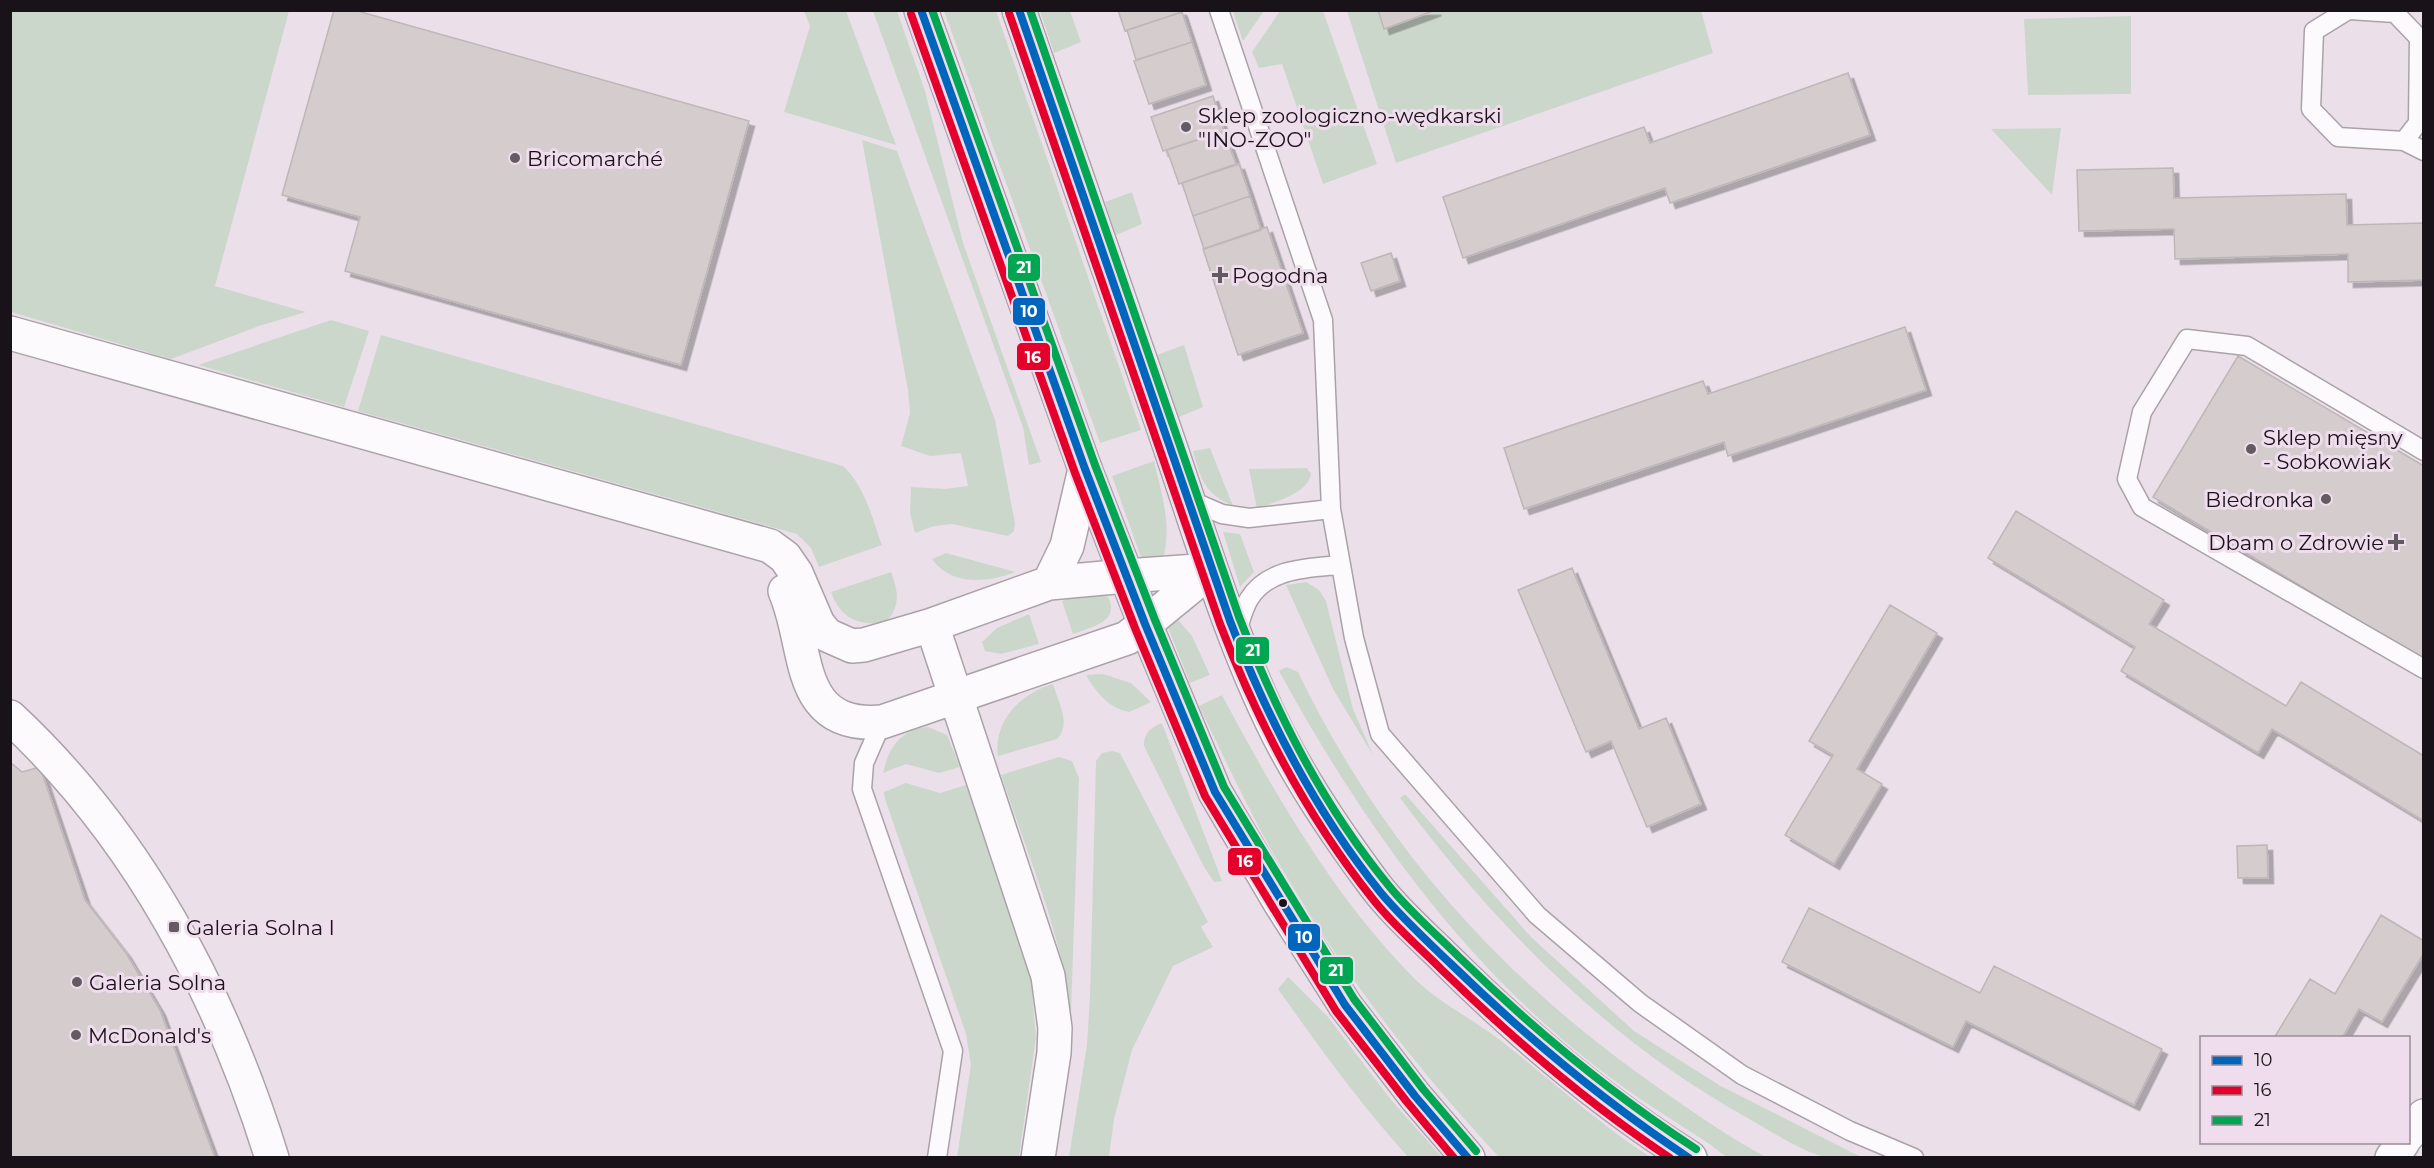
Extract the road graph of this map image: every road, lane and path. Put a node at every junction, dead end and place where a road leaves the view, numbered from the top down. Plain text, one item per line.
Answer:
1 (921, 10) edge
2 (1019, 10) edge
3 (1219, 10) edge
4 (2348, 10) edge
5 (2404, 141) junction
6 (2424, 151) edge
7 (10, 333) edge
8 (2424, 451) edge
9 (1085, 470) junction
10 (1187, 499) junction
11 (1331, 509) junction
12 (757, 543) junction
13 (1339, 565) junction
14 (1211, 570) junction
15 (1126, 576) junction
16 (1049, 583) junction
17 (1144, 624) junction
18 (932, 625) junction
19 (1235, 636) junction
20 (2424, 669) edge
21 (956, 695) junction
22 (10, 717) edge
23 (882, 722) junction
24 (2424, 1116) edge
25 (2410, 1134) edge
26 (2402, 1144) edge
27 (272, 1158) edge
28 (937, 1158) edge
29 (1038, 1158) edge
30 (1468, 1158) edge
31 (1690, 1158) edge
32 (1914, 1158) edge
33 (2392, 1158) edge

1 - 9 street
2 - 10 street
3 - 11 lane
4 - 5 lane
4 - 5 lane
5 - 6 lane
7 - 12 street
8 - 20 lane
9 - 15 street
9 - 16 street
10 - 11 lane
10 - 14 street
11 - 13 lane
12 - 18 street
12 - 23 street
13 - 19 lane
13 - 32 lane
14 - 15 street
14 - 17 street
14 - 19 street
15 - 16 street
15 - 17 street
16 - 18 street
17 - 21 street
17 - 30 street
18 - 21 street
19 - 31 street
21 - 23 street
21 - 29 street
22 - 27 street
23 - 28 lane
24 - 25 street
26 - 33 street

